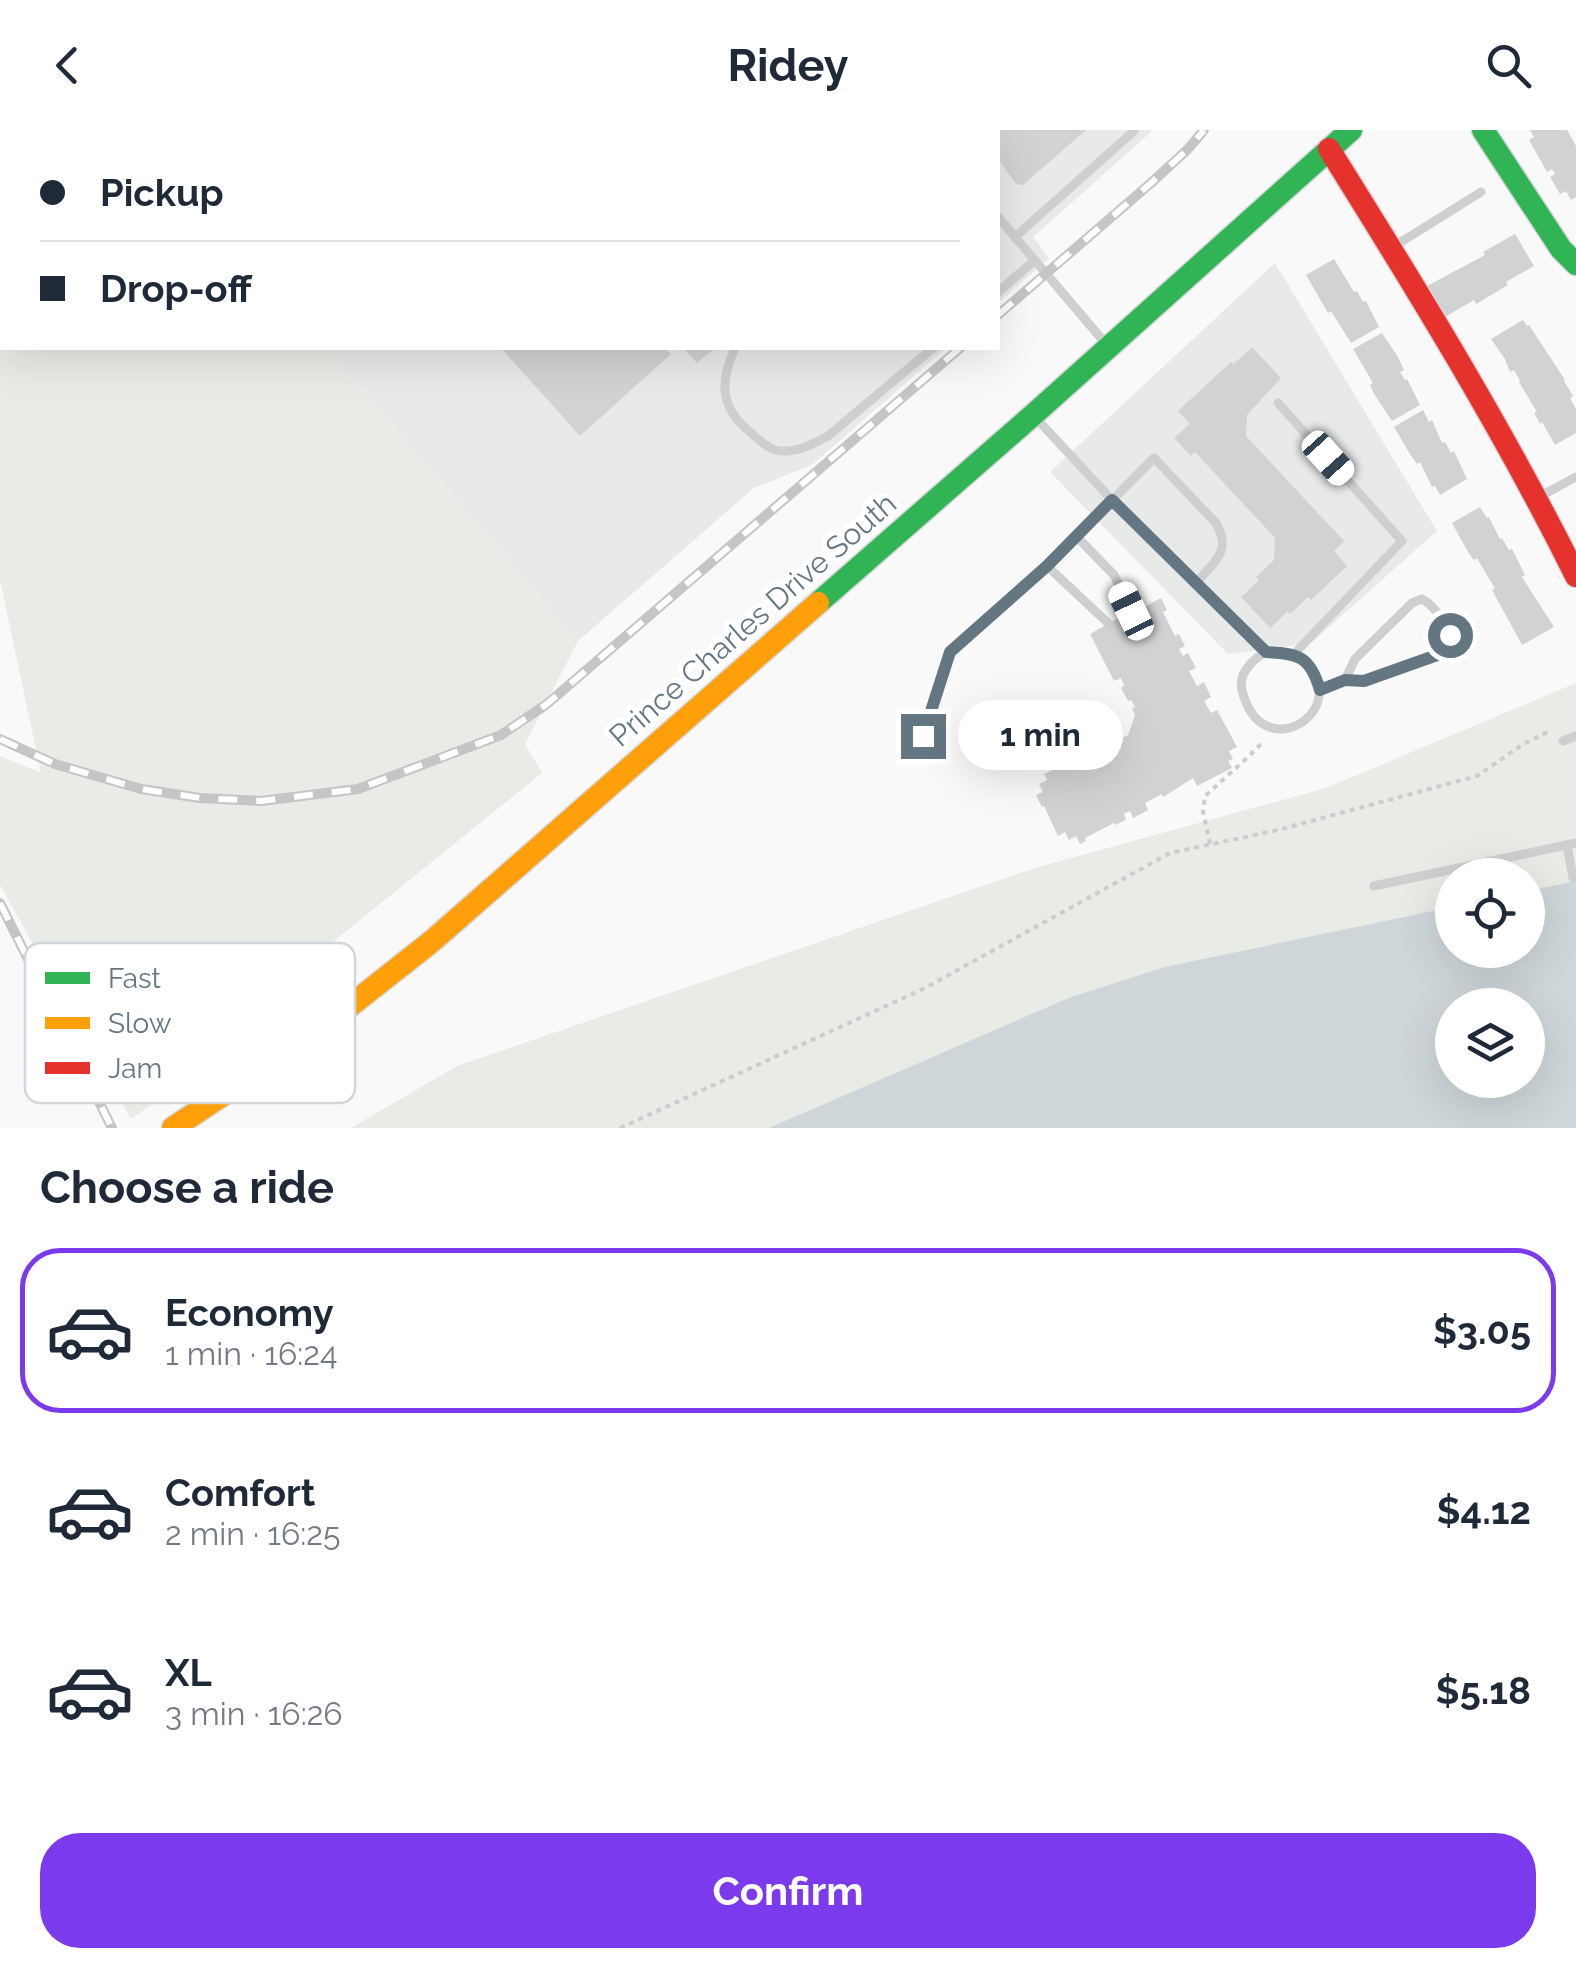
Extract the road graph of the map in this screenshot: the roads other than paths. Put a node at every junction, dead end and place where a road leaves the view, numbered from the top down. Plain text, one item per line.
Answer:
1 (1351, 130) edge
2 (1482, 130) edge
3 (1134, 132) edge
4 (1329, 148) junction
5 (1481, 192) dead end
6 (1000, 220) edge
7 (1014, 237) junction
8 (1391, 248) junction
9 (1035, 260) junction
10 (1576, 264) edge
11 (1000, 290) edge
12 (1109, 347) junction
13 (734, 350) edge
14 (932, 350) edge
15 (1278, 403) dead end
16 (1033, 416) junction
17 (1576, 476) edge
18 (1538, 498) junction
19 (1112, 500) junction
20 (1076, 536) junction
21 (1047, 566) junction
22 (1576, 576) edge
23 (1197, 582) junction
24 (1131, 611) dead end
25 (1110, 624) dead end
26 (1266, 652) junction
27 (1294, 654) junction
28 (1345, 680) junction
29 (1320, 690) junction
30 (923, 736) dead end
31 (1576, 736) edge
32 (1563, 741) dead end
33 (1571, 844) edge
34 (1574, 878) edge
35 (1374, 886) dead end
36 (355, 1001) edge
37 (210, 1103) edge
38 (182, 1122) edge

1 - 4 main road, Prince Charles Drive South
2 - 10 main road
3 - 7 lane
4 - 8 main road
4 - 12 main road, Prince Charles Drive South
5 - 8 lane
6 - 7 lane
7 - 9 lane
8 - 18 main road
9 - 11 lane
9 - 12 lane
12 - 16 main road, Prince Charles Drive South
13 - 14 lane
15 - 27 lane
16 - 19 lane
16 - 36 main road, Prince Charles Drive South
17 - 18 lane
18 - 22 main road
19 - 20 lane
19 - 23 lane
19 - 23 lane
20 - 21 lane
20 - 24 lane
21 - 25 lane
21 - 30 lane
23 - 26 lane
26 - 27 lane
26 - 29 lane
27 - 29 lane
28 - 28 lane
28 - 29 lane
31 - 32 lane
33 - 34 lane
33 - 35 lane
37 - 38 main road, Prince Charles Drive South

